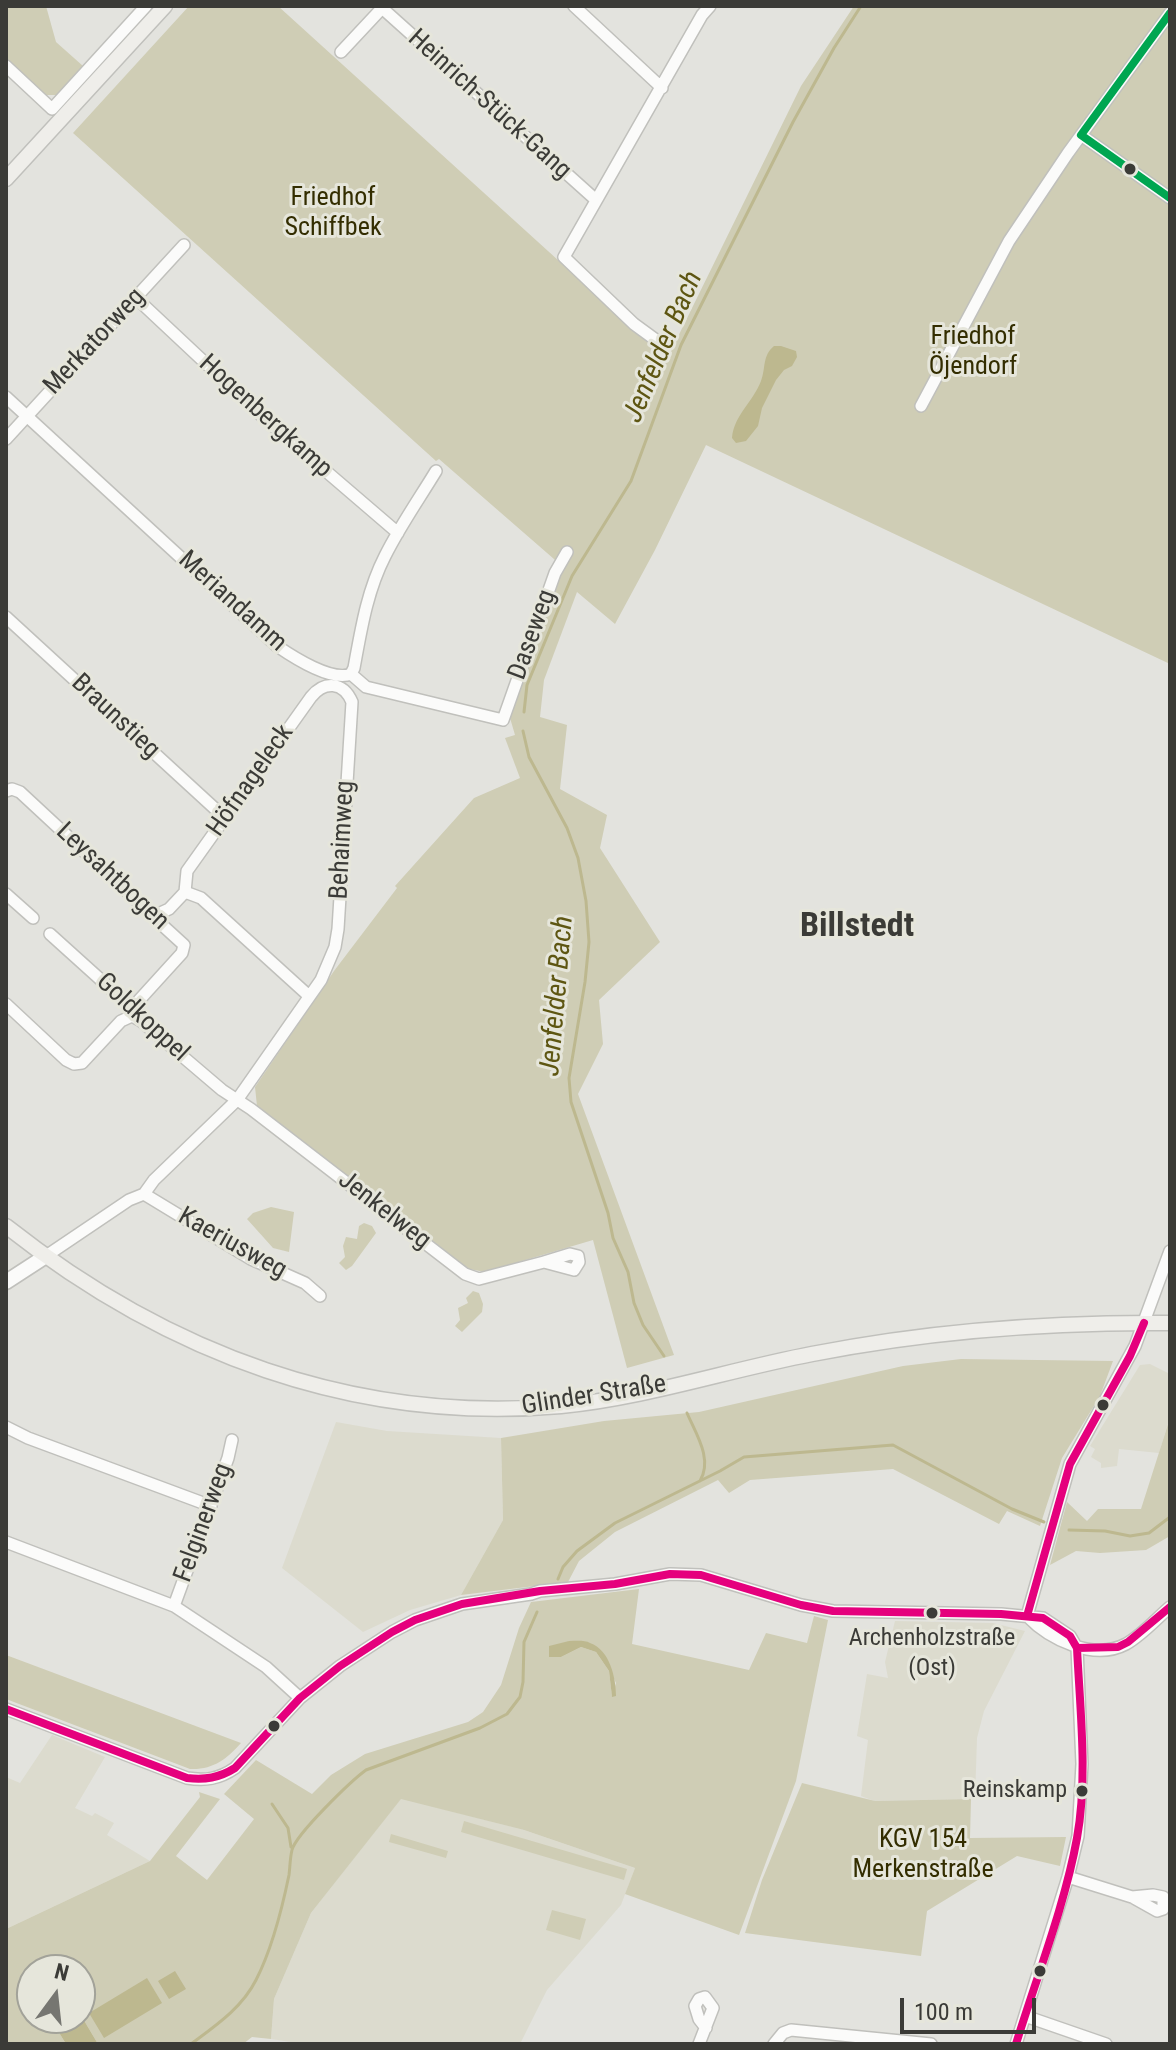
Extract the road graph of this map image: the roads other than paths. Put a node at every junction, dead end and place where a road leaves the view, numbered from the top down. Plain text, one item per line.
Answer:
1 (146, 6) edge
2 (165, 6) edge
3 (574, 6) edge
4 (710, 6) edge
5 (383, 7) edge
6 (1170, 13) edge
7 (341, 52) dead end
8 (6, 66) edge
9 (662, 88) junction
10 (55, 116) junction
11 (1081, 135) junction
12 (6, 179) edge
13 (1170, 198) edge
14 (596, 200) junction
15 (184, 245) dead end
16 (136, 298) junction
17 (660, 343) dead end
18 (6, 397) edge
19 (921, 406) dead end
20 (27, 417) junction
21 (6, 439) edge
22 (436, 471) dead end
23 (398, 533) junction
24 (567, 552) dead end
25 (6, 617) edge
26 (351, 674) junction
27 (335, 686) joint
28 (503, 720) joint
29 (6, 791) edge
30 (224, 817) junction
31 (185, 892) junction
32 (6, 894) edge
33 (158, 914) junction
34 (33, 918) dead end
35 (50, 934) dead end
36 (309, 996) junction
37 (6, 1004) edge
38 (132, 1016) junction
39 (237, 1100) junction
40 (144, 1194) junction
41 (6, 1226) edge
42 (1170, 1251) edge
43 (46, 1256) junction
44 (544, 1262) dead end
45 (6, 1282) edge
46 (320, 1296) dead end
47 (1144, 1323) junction
48 (1170, 1323) edge
49 (6, 1427) edge
50 (232, 1440) dead end
51 (211, 1506) junction
52 (6, 1542) edge
53 (174, 1606) junction
54 (1170, 1607) edge
55 (1027, 1616) junction
56 (1077, 1648) junction
57 (300, 1698) junction
58 (6, 1709) edge
59 (1068, 1877) junction
60 (1132, 1897) dead end
61 (1025, 2016) junction
62 (706, 2028) dead end
63 (699, 2044) edge
64 (774, 2044) edge
65 (931, 2044) edge
66 (1016, 2044) edge
67 (1106, 2044) edge

1 - 10 street
2 - 10 main road
3 - 9 street
4 - 9 street
5 - 7 street
5 - 14 street, Heinrich-Stück-Gang
6 - 11 street
8 - 10 street
9 - 14 street
10 - 12 main road
11 - 13 street
11 - 19 street
14 - 17 street
15 - 16 street, Merkatorweg
16 - 20 street, Merkatorweg
16 - 23 street, Hogenbergkamp
18 - 20 street, Meriandamm
20 - 21 street, Merkatorweg
20 - 26 street, Meriandamm
22 - 23 street
23 - 26 street
24 - 28 street, Daseweg
25 - 30 street, Braunstieg
26 - 28 street, Meriandamm
27 - 30 street, Höfnageleck
27 - 36 street, Behaimweg
29 - 33 street, Leysahtbogen
30 - 31 street, Höfnageleck
31 - 33 street
31 - 36 street
32 - 34 street
33 - 38 street, Leysahtbogen
35 - 38 street, Goldkoppel
36 - 39 street
37 - 38 street
38 - 39 street, Goldkoppel
39 - 40 street
39 - 44 street, Jenkelweg
40 - 43 street
40 - 46 street, Kaeriusweg
41 - 43 main road, Glinder Straße
42 - 47 street
43 - 45 street
43 - 47 main road, Glinder Straße
47 - 48 main road, Glinder Straße
47 - 55 street
49 - 51 street
50 - 51 street, Felginerweg
51 - 53 street, Felginerweg
52 - 53 street
53 - 57 street
54 - 56 street
55 - 56 street
55 - 57 street
56 - 59 street
57 - 58 street
59 - 60 street
59 - 61 street
61 - 66 street
61 - 67 street
62 - 63 street
64 - 65 street

